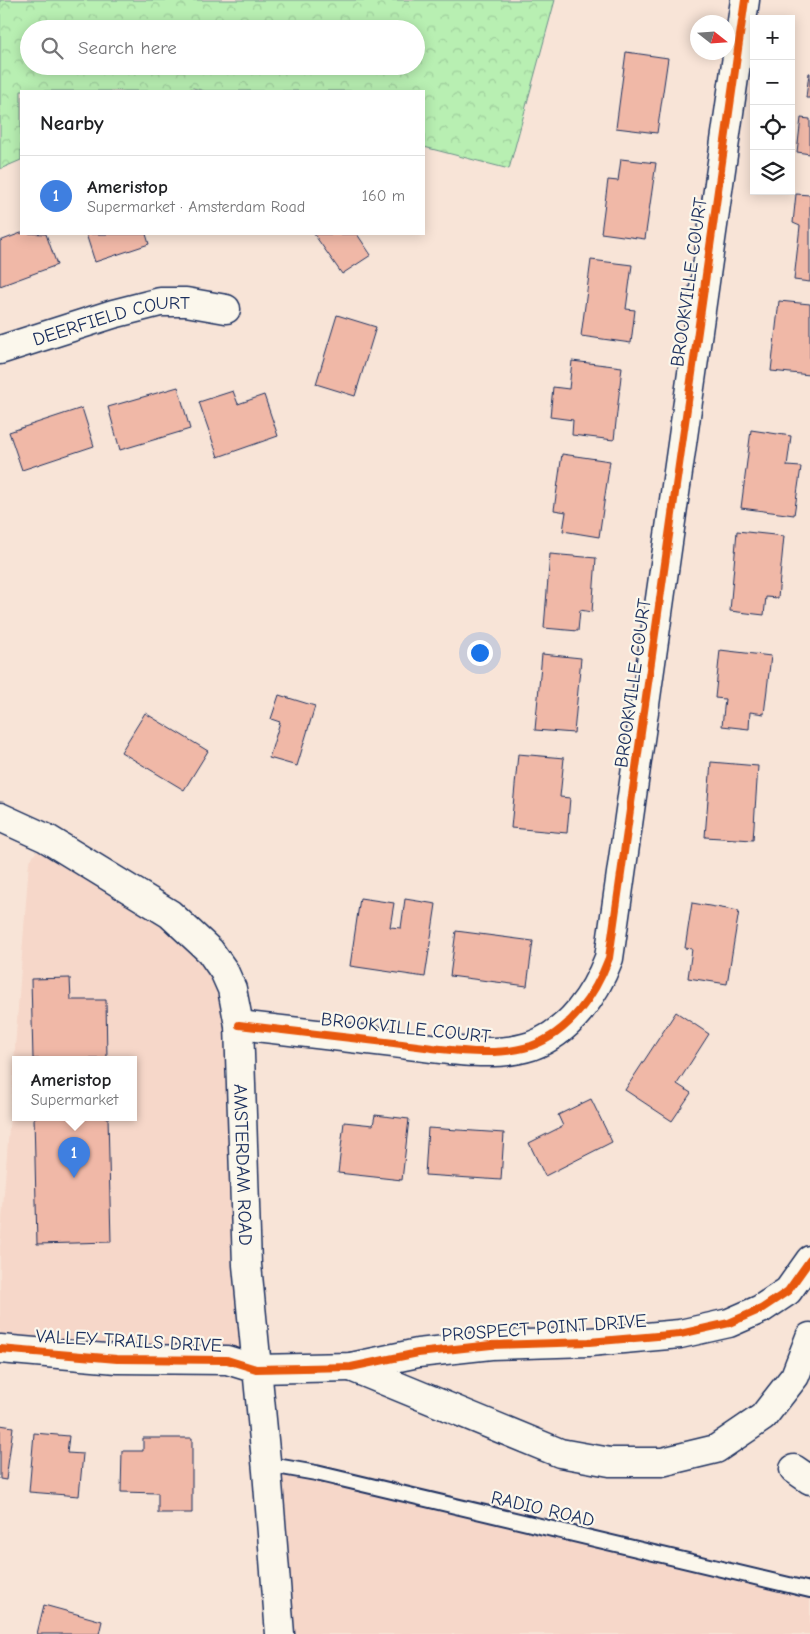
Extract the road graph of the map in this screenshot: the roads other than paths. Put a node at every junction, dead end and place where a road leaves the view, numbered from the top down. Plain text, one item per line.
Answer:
1 (745, 0) edge
2 (226, 310) dead end
3 (0, 350) edge
4 (0, 817) edge
5 (239, 1025) junction
6 (810, 1260) edge
7 (810, 1336) edge
8 (0, 1349) edge
9 (351, 1367) junction
10 (256, 1369) junction
11 (267, 1470) junction
12 (810, 1590) edge
13 (280, 1634) edge

1 - 5 street, BROOKVILLE COURT
2 - 3 street, DEERFIELD COURT
4 - 5 street, AMSTERDAM ROAD
5 - 10 street, AMSTERDAM ROAD
6 - 9 street, PROSPECT POINT DRIVE
7 - 9 street, PROSPECT POINT DRIVE
8 - 10 street, VALLEY TRAILS DRIVE
9 - 10 street, PROSPECT POINT DRIVE
10 - 11 street, AMSTERDAM ROAD
11 - 12 lane, RADIO ROAD
11 - 13 street, AMSTERDAM ROAD

